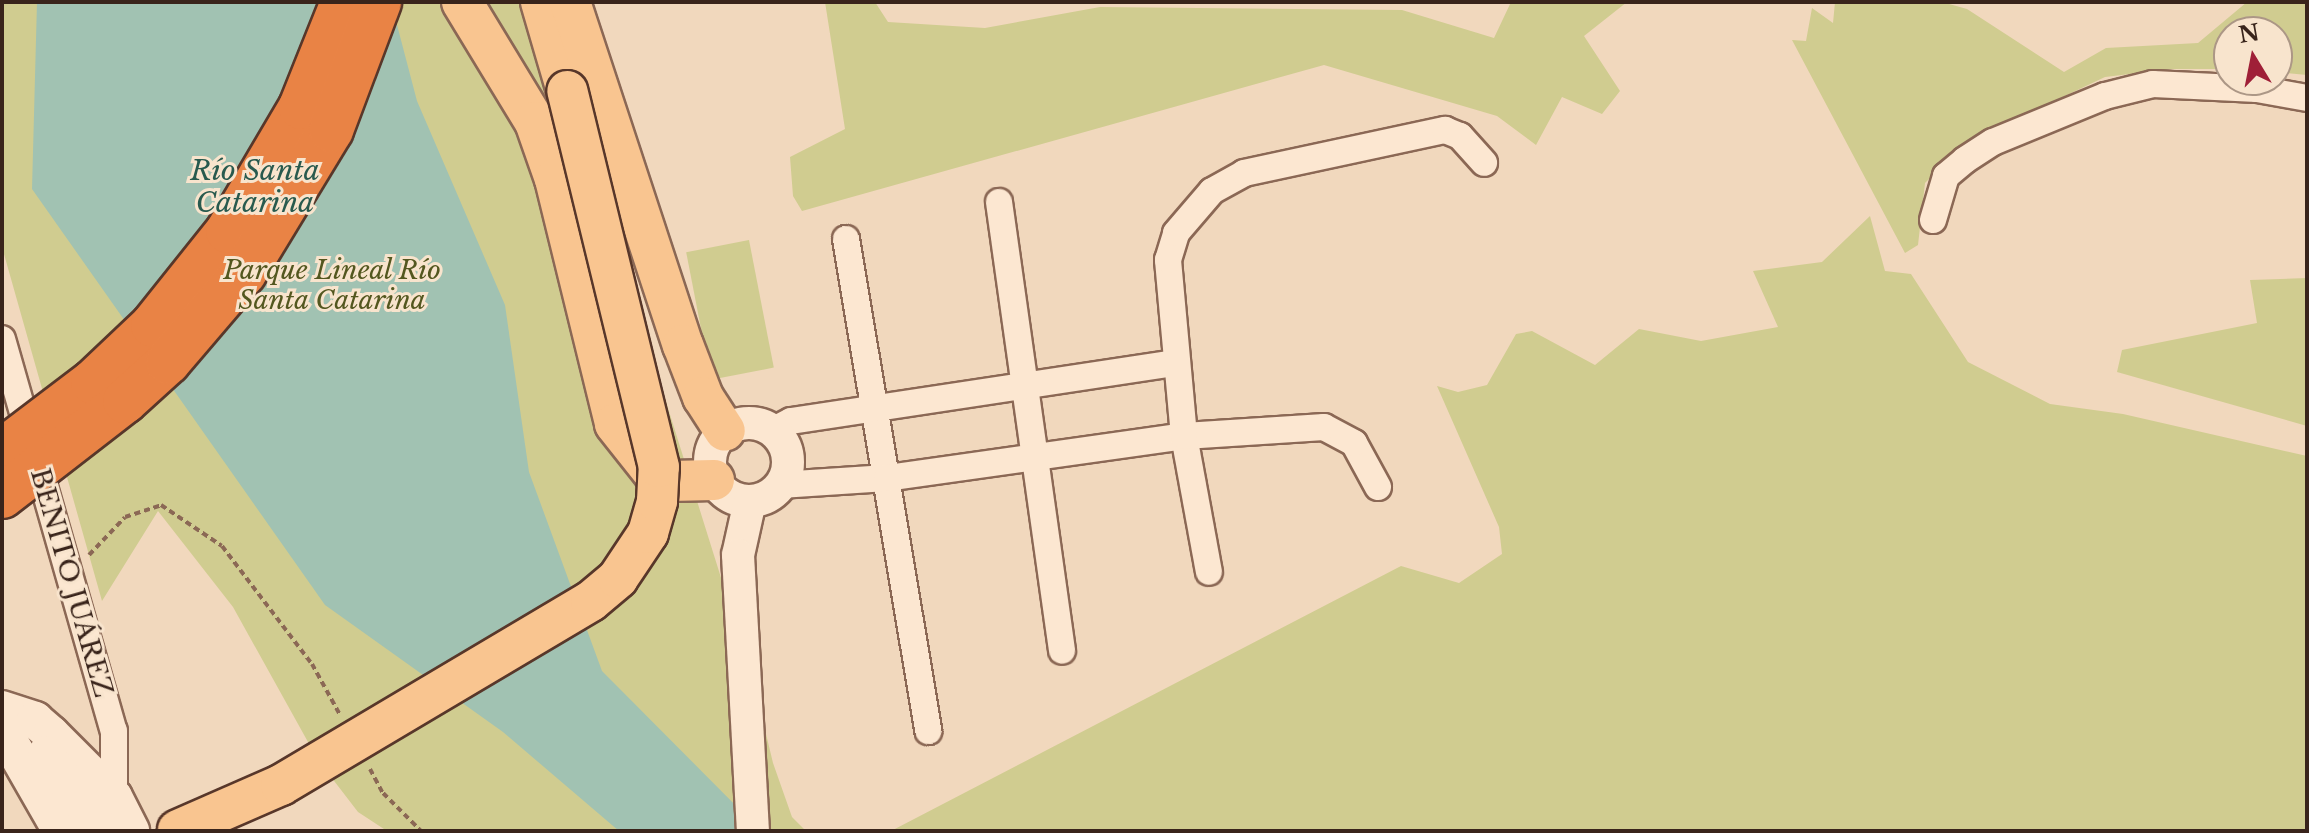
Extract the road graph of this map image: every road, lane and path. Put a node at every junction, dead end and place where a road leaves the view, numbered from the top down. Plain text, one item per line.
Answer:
1 (343, 2) edge
2 (379, 2) edge
3 (462, 2) edge
4 (541, 2) edge
5 (552, 2) edge
6 (570, 2) edge
7 (572, 90) junction
8 (2307, 98) edge
9 (1484, 163) dead end
10 (999, 202) dead end
11 (1933, 220) dead end
12 (846, 239) dead end
13 (2, 339) edge
14 (1175, 363) junction
15 (1025, 388) junction
16 (875, 408) junction
17 (725, 431) junction
18 (772, 431) junction
19 (1184, 436) junction
20 (2, 451) edge
21 (1034, 459) junction
22 (887, 478) junction
23 (714, 480) junction
24 (780, 485) junction
25 (1378, 487) dead end
26 (2, 496) edge
27 (750, 501) junction
28 (1209, 572) dead end
29 (69, 576) junction
30 (1062, 651) dead end
31 (2, 709) edge
32 (2, 718) edge
33 (2, 728) edge
34 (347, 728) dead end
35 (928, 731) dead end
36 (369, 767) dead end
37 (91, 819) edge
38 (131, 831) edge
39 (176, 831) edge
40 (210, 831) edge
41 (421, 831) edge
42 (753, 831) edge

1 - 20 highway, bridge
2 - 26 highway, bridge
3 - 23 main road
4 - 7 main road
5 - 7 main road
6 - 17 main road
7 - 39 main road, bridge
7 - 40 main road
8 - 11 street
9 - 14 street
10 - 15 street
12 - 16 street
13 - 29 street, BENITO JUÁREZ
14 - 15 street
14 - 19 street
15 - 16 street
15 - 21 street
16 - 18 street
16 - 22 street
17 - 18 street
17 - 23 street
18 - 24 street
19 - 21 street
19 - 25 street
19 - 28 street
21 - 22 street
21 - 30 street
22 - 24 street
22 - 35 street
23 - 27 street
24 - 27 street
27 - 42 street
29 - 34 path
29 - 37 street, BENITO JUÁREZ
31 - 37 main road
32 - 37 main road
33 - 37 main road
36 - 41 path
37 - 38 main road

